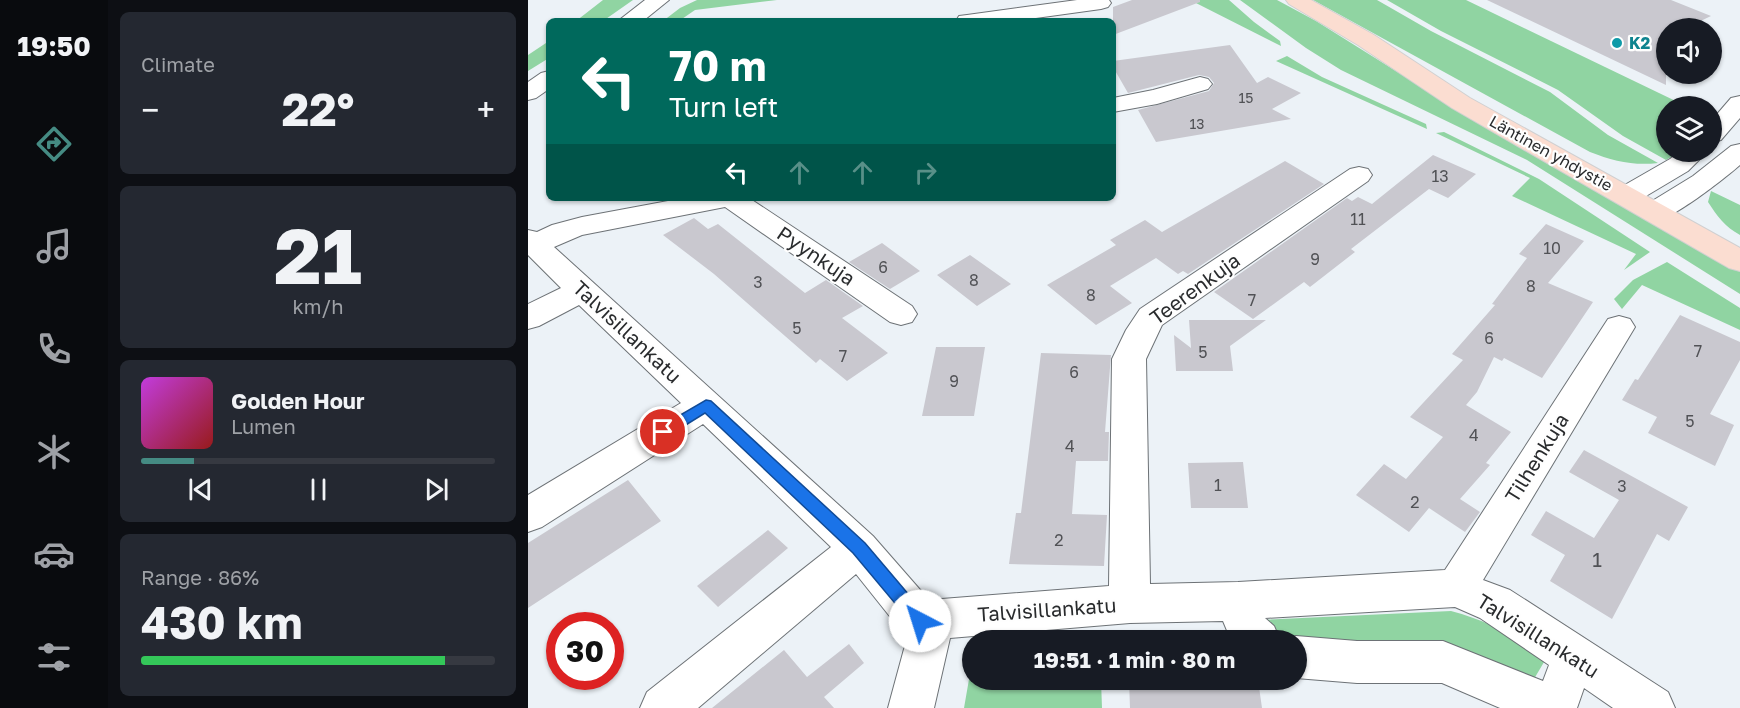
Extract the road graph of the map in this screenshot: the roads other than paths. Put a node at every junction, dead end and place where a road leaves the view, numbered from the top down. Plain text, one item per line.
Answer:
1 (659, 0) edge
2 (1296, 0) edge
3 (1101, 3) dead end
4 (633, 18) edge
5 (989, 18) edge
6 (1200, 84) dead end
7 (1740, 103) edge
8 (1116, 105) edge
9 (1722, 124) edge
10 (1740, 152) edge
11 (1683, 162) edge
12 (1359, 175) dead end
13 (1648, 199) junction
14 (714, 201) edge
15 (734, 201) edge
16 (531, 242) edge
17 (1740, 242) edge
18 (1740, 261) edge
19 (582, 290) junction
20 (901, 314) dead end
21 (528, 318) edge
22 (1619, 327) dead end
23 (706, 405) junction
24 (528, 515) edge
25 (859, 548) junction
26 (1456, 588) junction
27 (1238, 601) junction
28 (1130, 604) junction
29 (920, 621) junction
30 (1248, 630) edge
31 (1574, 657) junction
32 (1307, 658) edge
33 (663, 708) edge
34 (911, 708) edge
35 (1652, 708) edge

1 - 4 street
2 - 13 main road, Läntinen yhdystie
3 - 5 street
6 - 8 street
7 - 9 street
10 - 13 street
11 - 13 street
12 - 28 street, Teerenkuja
13 - 17 main road, Läntinen yhdystie
13 - 18 main road, Läntinen yhdystie
14 - 16 street
15 - 20 street, Pyynkuja
16 - 19 street, Talvisillankatu
19 - 21 street
19 - 23 street, Talvisillankatu
22 - 26 street, Tilhenkuja
23 - 24 street
23 - 25 street, Talvisillankatu
25 - 29 street, Talvisillankatu
25 - 33 street
26 - 27 street, Talvisillankatu
26 - 31 street, Talvisillankatu
27 - 28 street, Talvisillankatu
27 - 30 street
28 - 29 street, Talvisillankatu
29 - 34 street
31 - 32 street
31 - 35 street, Talvisillankatu

